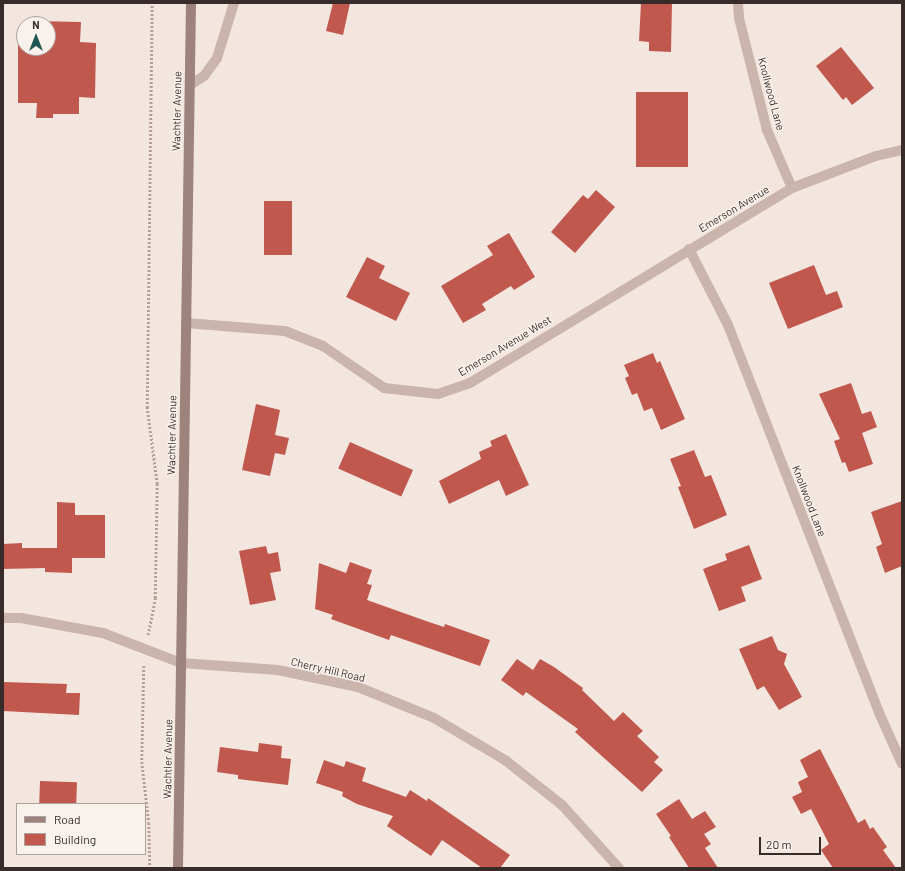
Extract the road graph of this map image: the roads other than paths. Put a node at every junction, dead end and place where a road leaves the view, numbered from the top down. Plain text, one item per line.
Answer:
1 (191, 3) edge
2 (234, 3) edge
3 (738, 3) edge
4 (190, 85) junction
5 (902, 150) edge
6 (792, 188) junction
7 (689, 249) junction
8 (186, 323) junction
9 (3, 618) edge
10 (181, 663) junction
11 (902, 764) edge
12 (178, 868) edge
13 (619, 868) edge

1 - 4 street, Wachtler Avenue
2 - 4 street
3 - 6 street, Knollwood Lane
4 - 8 street, Wachtler Avenue
5 - 6 street
6 - 7 street, Emerson Avenue
7 - 8 street, Emerson Avenue West
7 - 11 street, Knollwood Lane
8 - 10 street, Wachtler Avenue
9 - 10 street, Cherry Hill Road
10 - 12 street, Wachtler Avenue
10 - 13 street, Cherry Hill Road

